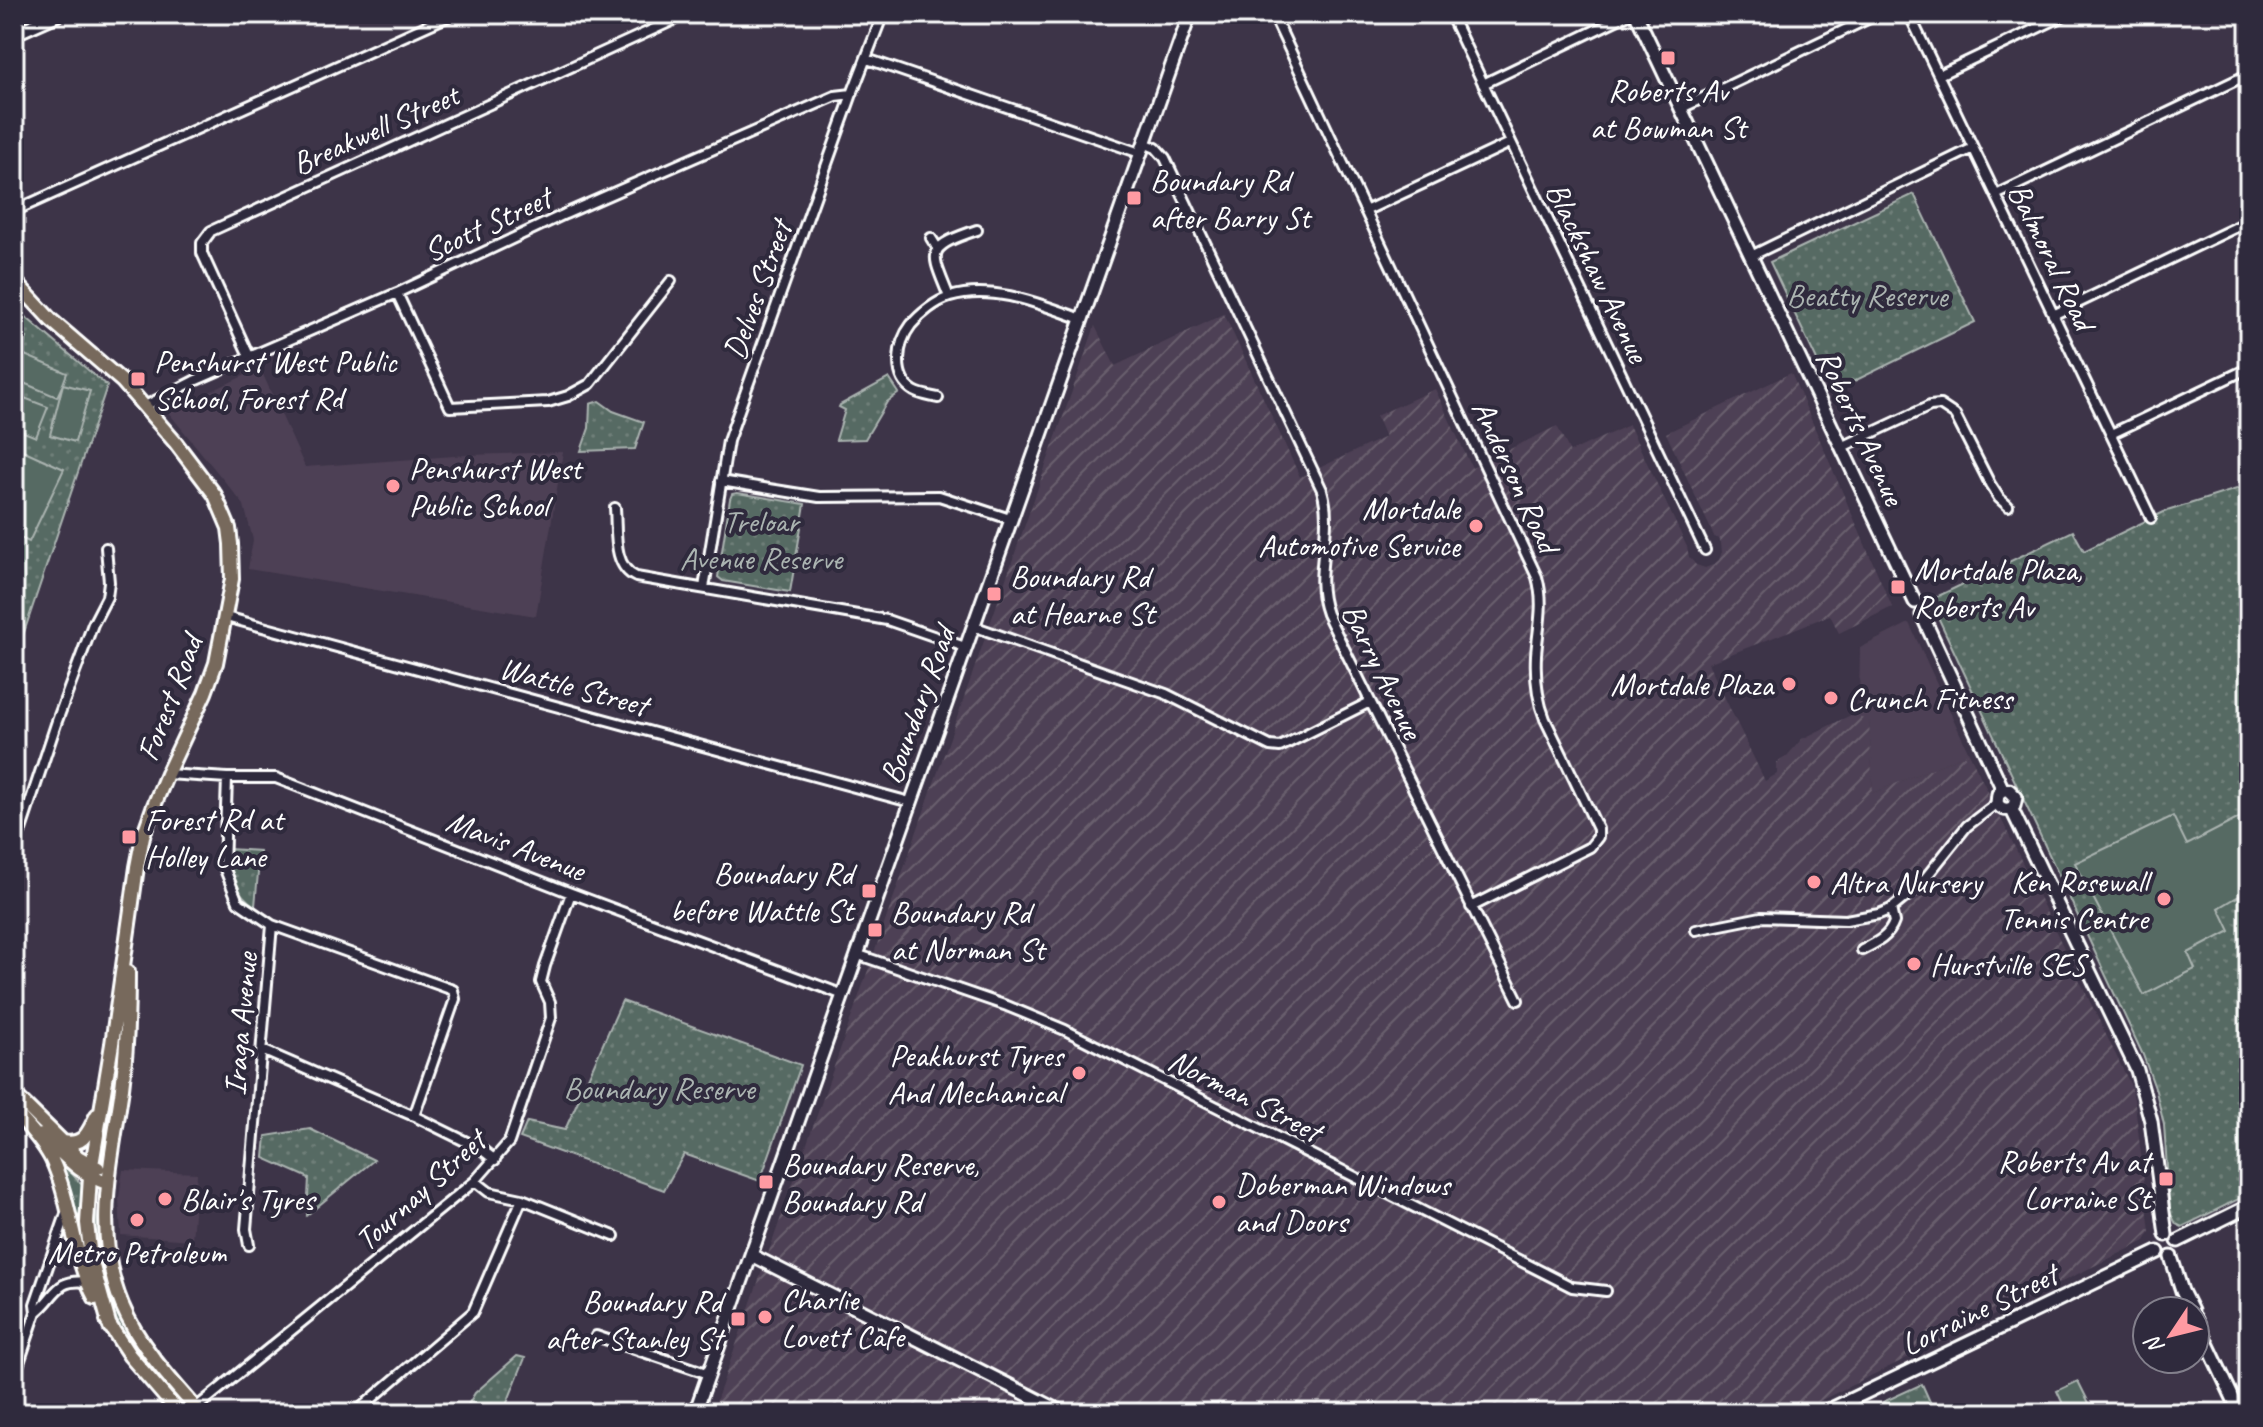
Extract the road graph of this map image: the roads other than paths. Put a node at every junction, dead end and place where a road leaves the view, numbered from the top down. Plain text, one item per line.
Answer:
1 (59, 14) edge
2 (453, 14) edge
3 (687, 14) edge
4 (883, 14) edge
5 (1190, 14) edge
6 (1273, 14) edge
7 (1450, 14) edge
8 (1629, 14) edge
9 (1636, 14) edge
10 (1878, 14) edge
11 (1909, 14) edge
12 (2067, 14) edge
13 (14, 34) edge
14 (867, 59) junction
15 (2249, 74) edge
16 (1939, 75) junction
17 (1483, 84) junction
18 (852, 94) junction
19 (1682, 108) junction
20 (1510, 143) junction
21 (1142, 148) junction
22 (1973, 148) junction
23 (1996, 195) junction
24 (14, 211) edge
25 (1365, 211) junction
26 (2249, 221) edge
27 (977, 230) dead end
28 (931, 238) dead end
29 (938, 249) junction
30 (1751, 256) junction
31 (14, 280) edge
32 (671, 281) dead end
33 (397, 293) junction
34 (949, 297) junction
35 (2053, 315) junction
36 (1082, 319) junction
37 (250, 358) junction
38 (2249, 368) edge
39 (938, 398) dead end
40 (145, 406) junction
41 (2111, 434) junction
42 (1842, 447) junction
43 (721, 481) junction
44 (2008, 506) dead end
45 (615, 508) dead end
46 (2151, 518) dead end
47 (1010, 519) junction
48 (106, 548) dead end
49 (1705, 550) dead end
50 (704, 588) junction
51 (226, 617) junction
52 (973, 626) junction
53 (965, 647) junction
54 (1370, 702) junction
55 (167, 774) junction
56 (227, 778) junction
57 (2003, 790) junction
58 (910, 802) junction
59 (1997, 803) junction
60 (2011, 808) junction
61 (14, 851) edge
62 (571, 893) junction
63 (1471, 907) junction
64 (1891, 909) junction
65 (128, 925) junction
66 (272, 925) junction
67 (1696, 930) dead end
68 (1862, 950) dead end
69 (856, 954) junction
70 (841, 994) junction
71 (1518, 1000) dead end
72 (262, 1050) junction
73 (14, 1094) edge
74 (103, 1101) junction
75 (16, 1113) edge
76 (414, 1116) junction
77 (63, 1142) junction
78 (495, 1160) junction
79 (91, 1172) junction
80 (108, 1177) junction
81 (475, 1181) junction
82 (522, 1199) junction
83 (2249, 1206) edge
84 (67, 1210) junction
85 (2166, 1235) junction
86 (614, 1236) dead end
87 (2178, 1241) junction
88 (249, 1245) dead end
89 (2158, 1252) junction
90 (751, 1255) junction
91 (2171, 1257) junction
92 (86, 1282) junction
93 (1606, 1291) dead end
94 (2184, 1295) edge
95 (36, 1312) junction
96 (110, 1327) junction
97 (596, 1336) dead end
98 (2211, 1352) edge
99 (709, 1374) junction
100 (14, 1378) edge
101 (14, 1405) edge
102 (198, 1411) edge
103 (24, 1413) edge
104 (179, 1413) edge
105 (355, 1413) edge
106 (695, 1413) edge
107 (1064, 1413) edge
108 (1823, 1413) edge
109 (2240, 1413) edge

1 - 13 street
2 - 24 street
3 - 37 street, Breakwell Street
4 - 14 street, Delves Street
5 - 21 street, Boundary Road
6 - 25 street, Anderson Road
7 - 17 street, Blackshaw Avenue
8 - 17 street
9 - 19 street, Roberts Avenue
10 - 19 street
11 - 16 street, Balmoral Road
12 - 16 street
14 - 18 street, Delves Street
14 - 21 street
15 - 23 street
16 - 22 street, Balmoral Road
17 - 20 street, Blackshaw Avenue
18 - 33 street, Scott Street
18 - 43 street, Delves Street
19 - 30 street, Roberts Avenue
20 - 25 street
20 - 49 street, Blackshaw Avenue
21 - 36 street, Boundary Road
21 - 54 street, Barry Avenue
22 - 23 street, Balmoral Road
22 - 30 street
23 - 35 street, Balmoral Road
25 - 63 street, Anderson Road
26 - 35 street
27 - 29 street
28 - 29 street
29 - 34 street
30 - 42 street, Roberts Avenue
31 - 40 main road, Forest Road
32 - 33 street
33 - 37 street, Scott Street
34 - 36 street
34 - 39 street
35 - 41 street, Balmoral Road
36 - 47 street, Boundary Road
37 - 40 street, Scott Street
38 - 41 street
40 - 51 main road, Forest Road
41 - 46 street, Balmoral Road
42 - 44 street
42 - 57 street, Roberts Avenue
43 - 47 street
43 - 50 street, Delves Street
45 - 50 street
47 - 52 street, Boundary Road
48 - 61 street
50 - 53 street
51 - 55 main road, Forest Road
51 - 58 street, Wattle Street
52 - 53 street, Boundary Road
52 - 54 street
53 - 58 street, Boundary Road
54 - 63 street, Barry Avenue
55 - 56 street, Mavis Avenue
55 - 65 main road, Forest Road
56 - 62 street, Mavis Avenue
56 - 66 street, Iraga Avenue
57 - 59 street
57 - 60 street
58 - 69 street, Boundary Road
59 - 60 street
59 - 64 street
60 - 85 street
62 - 70 street, Mavis Avenue
62 - 78 street, Tournay Street
63 - 71 street, Barry Avenue
64 - 67 street
64 - 68 street
65 - 74 main road, Forest Road
65 - 80 main road, Forest Road
66 - 72 street, Iraga Avenue
66 - 76 street
69 - 70 street, Boundary Road
69 - 93 street, Norman Street
70 - 90 street, Boundary Road
72 - 76 street
72 - 88 street, Iraga Avenue
73 - 77 main road
74 - 77 main road
74 - 79 main road, Forest Road
75 - 79 main road
75 - 84 main road, Forest Road
76 - 78 street
77 - 79 main road
78 - 81 street, Tournay Street
79 - 80 main road
79 - 96 main road, Forest Road
80 - 102 main road, Forest Road
81 - 82 street
81 - 102 street, Tournay Street
82 - 86 street
82 - 105 street
83 - 87 street
84 - 92 main road, Forest Road
84 - 95 street
85 - 87 street
85 - 89 street
87 - 91 street
89 - 91 street
89 - 108 street, Lorraine Street
90 - 99 street, Boundary Road
90 - 107 street
91 - 94 street
92 - 95 street
92 - 96 main road, Forest Road
95 - 100 street
96 - 104 main road, Forest Road
97 - 99 street
98 - 109 street
99 - 106 street, Boundary Road
101 - 103 street

